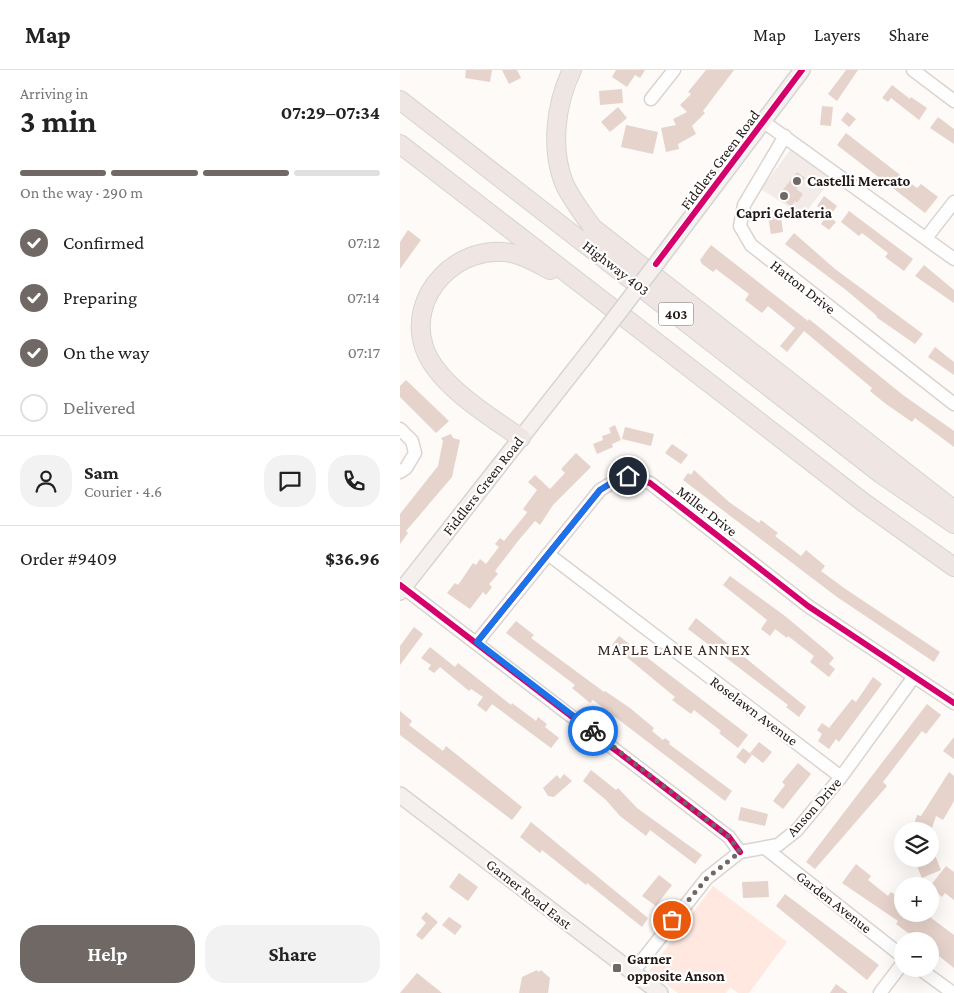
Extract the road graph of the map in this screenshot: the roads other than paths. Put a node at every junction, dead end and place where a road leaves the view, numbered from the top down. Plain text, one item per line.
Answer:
1 (572, 70) edge
2 (674, 70) edge
3 (802, 70) edge
4 (912, 70) edge
5 (651, 99) dead end
6 (400, 100) edge
7 (954, 101) edge
8 (764, 122) junction
9 (785, 136) junction
10 (400, 144) edge
11 (954, 202) edge
12 (926, 238) junction
13 (954, 259) edge
14 (602, 300) junction
15 (954, 404) edge
16 (400, 429) edge
17 (521, 438) junction
18 (400, 472) edge
19 (954, 510) edge
20 (954, 524) edge
21 (548, 554) junction
22 (954, 567) edge
23 (401, 588) edge
24 (477, 642) junction
25 (913, 678) junction
26 (954, 703) edge
27 (840, 777) junction
28 (400, 794) edge
29 (765, 848) junction
30 (740, 852) junction
31 (894, 950) edge
32 (633, 972) junction
33 (894, 975) edge
34 (931, 977) edge
35 (660, 993) edge
36 (880, 993) edge
37 (953, 993) edge

1 - 19 highway
2 - 5 street
3 - 8 main road, Fiddlers Green Road
4 - 7 street
6 - 20 highway, Highway 403 / 403
8 - 9 street
8 - 17 main road, Fiddlers Green Road, bridge
9 - 12 street
9 - 15 street, Hatton Drive
10 - 14 highway, 403
11 - 12 street
12 - 13 street
14 - 17 highway
14 - 22 highway, 403
16 - 18 street
17 - 23 main road, Fiddlers Green Road
21 - 24 street, Miller Drive
21 - 25 street, Miller Drive
21 - 27 street, Roselawn Avenue
23 - 24 street
24 - 30 street
25 - 26 street, Miller Drive
25 - 27 street, Anson Drive
27 - 29 street, Anson Drive
28 - 32 main road, Garner Road East
29 - 30 street, Anson Drive
29 - 31 street, Garden Avenue
30 - 32 street, Anson Drive
32 - 35 main road, Garner Road East
33 - 36 street
34 - 37 street

